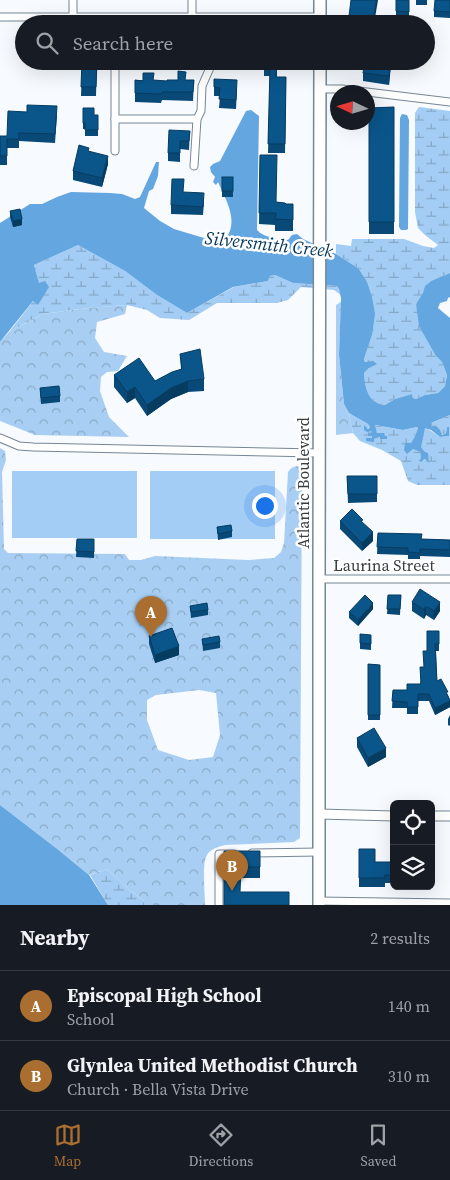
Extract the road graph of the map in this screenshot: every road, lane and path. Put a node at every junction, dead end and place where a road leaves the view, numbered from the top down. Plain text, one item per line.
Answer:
1 (73, 0) edge
2 (192, 0) edge
3 (320, 0) edge
4 (73, 15) edge
5 (192, 15) edge
6 (320, 15) edge
7 (0, 17) edge
8 (15, 17) edge
9 (115, 70) edge
10 (209, 70) edge
11 (320, 70) edge
12 (320, 89) junction
13 (450, 102) edge
14 (115, 119) junction
15 (197, 119) junction
16 (115, 151) dead end
17 (194, 166) dead end
18 (0, 438) edge
19 (319, 453) junction
20 (319, 579) junction
21 (450, 579) edge
22 (318, 814) junction
23 (390, 816) edge
24 (435, 816) edge
25 (450, 816) edge
26 (319, 852) junction
27 (247, 853) edge
28 (238, 854) edge
29 (319, 903) edge
30 (450, 903) edge
31 (219, 905) edge

1 - 4 street
2 - 5 street
3 - 6 main road
7 - 8 street
9 - 14 street
10 - 15 street
11 - 12 main road, Atlantic Boulevard
12 - 13 street
12 - 19 main road, Atlantic Boulevard
14 - 15 street
14 - 16 street
15 - 17 street
18 - 19 street
19 - 20 main road, Atlantic Boulevard
20 - 21 street, Laurina Street
20 - 22 main road, Atlantic Boulevard
22 - 23 street
22 - 26 main road, Atlantic Boulevard
24 - 25 street
26 - 27 street
26 - 29 main road, Atlantic Boulevard
28 - 31 street
29 - 30 street

